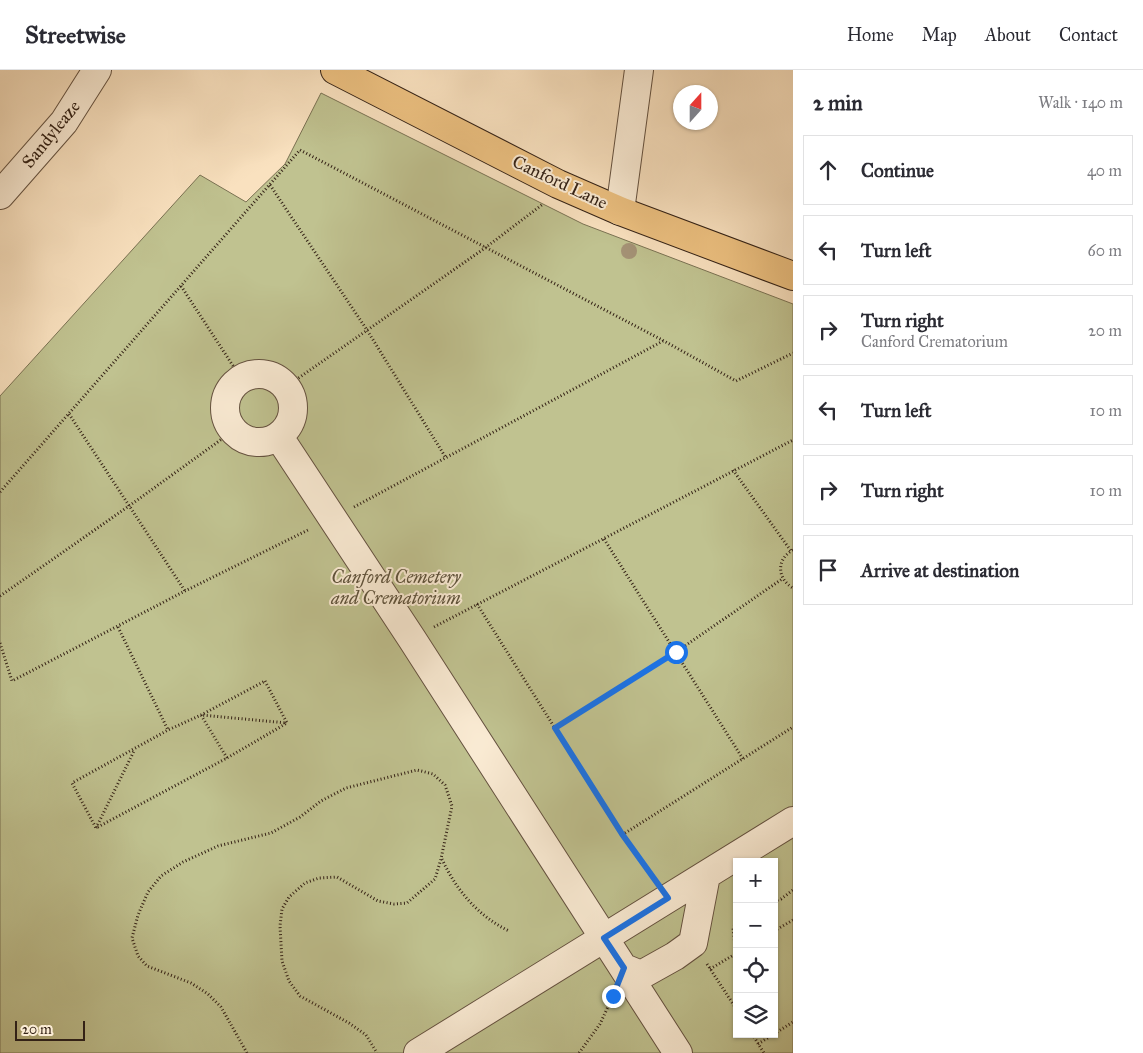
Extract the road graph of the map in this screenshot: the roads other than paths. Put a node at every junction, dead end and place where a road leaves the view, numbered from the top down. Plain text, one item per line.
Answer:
1 (98, 70) edge
2 (335, 70) edge
3 (639, 70) edge
4 (0, 195) edge
5 (620, 211) junction
6 (793, 276) edge
7 (279, 436) junction
8 (793, 821) edge
9 (706, 875) junction
10 (604, 938) junction
11 (624, 968) junction
12 (418, 1053) edge
13 (678, 1053) edge

1 - 4 street, Sandyleaze
2 - 5 main road, Canford Lane
3 - 5 street
5 - 6 main road, Canford Lane
7 - 7 street
7 - 10 street
8 - 9 street
9 - 10 street
9 - 11 street
10 - 11 street
10 - 12 street
11 - 13 street

